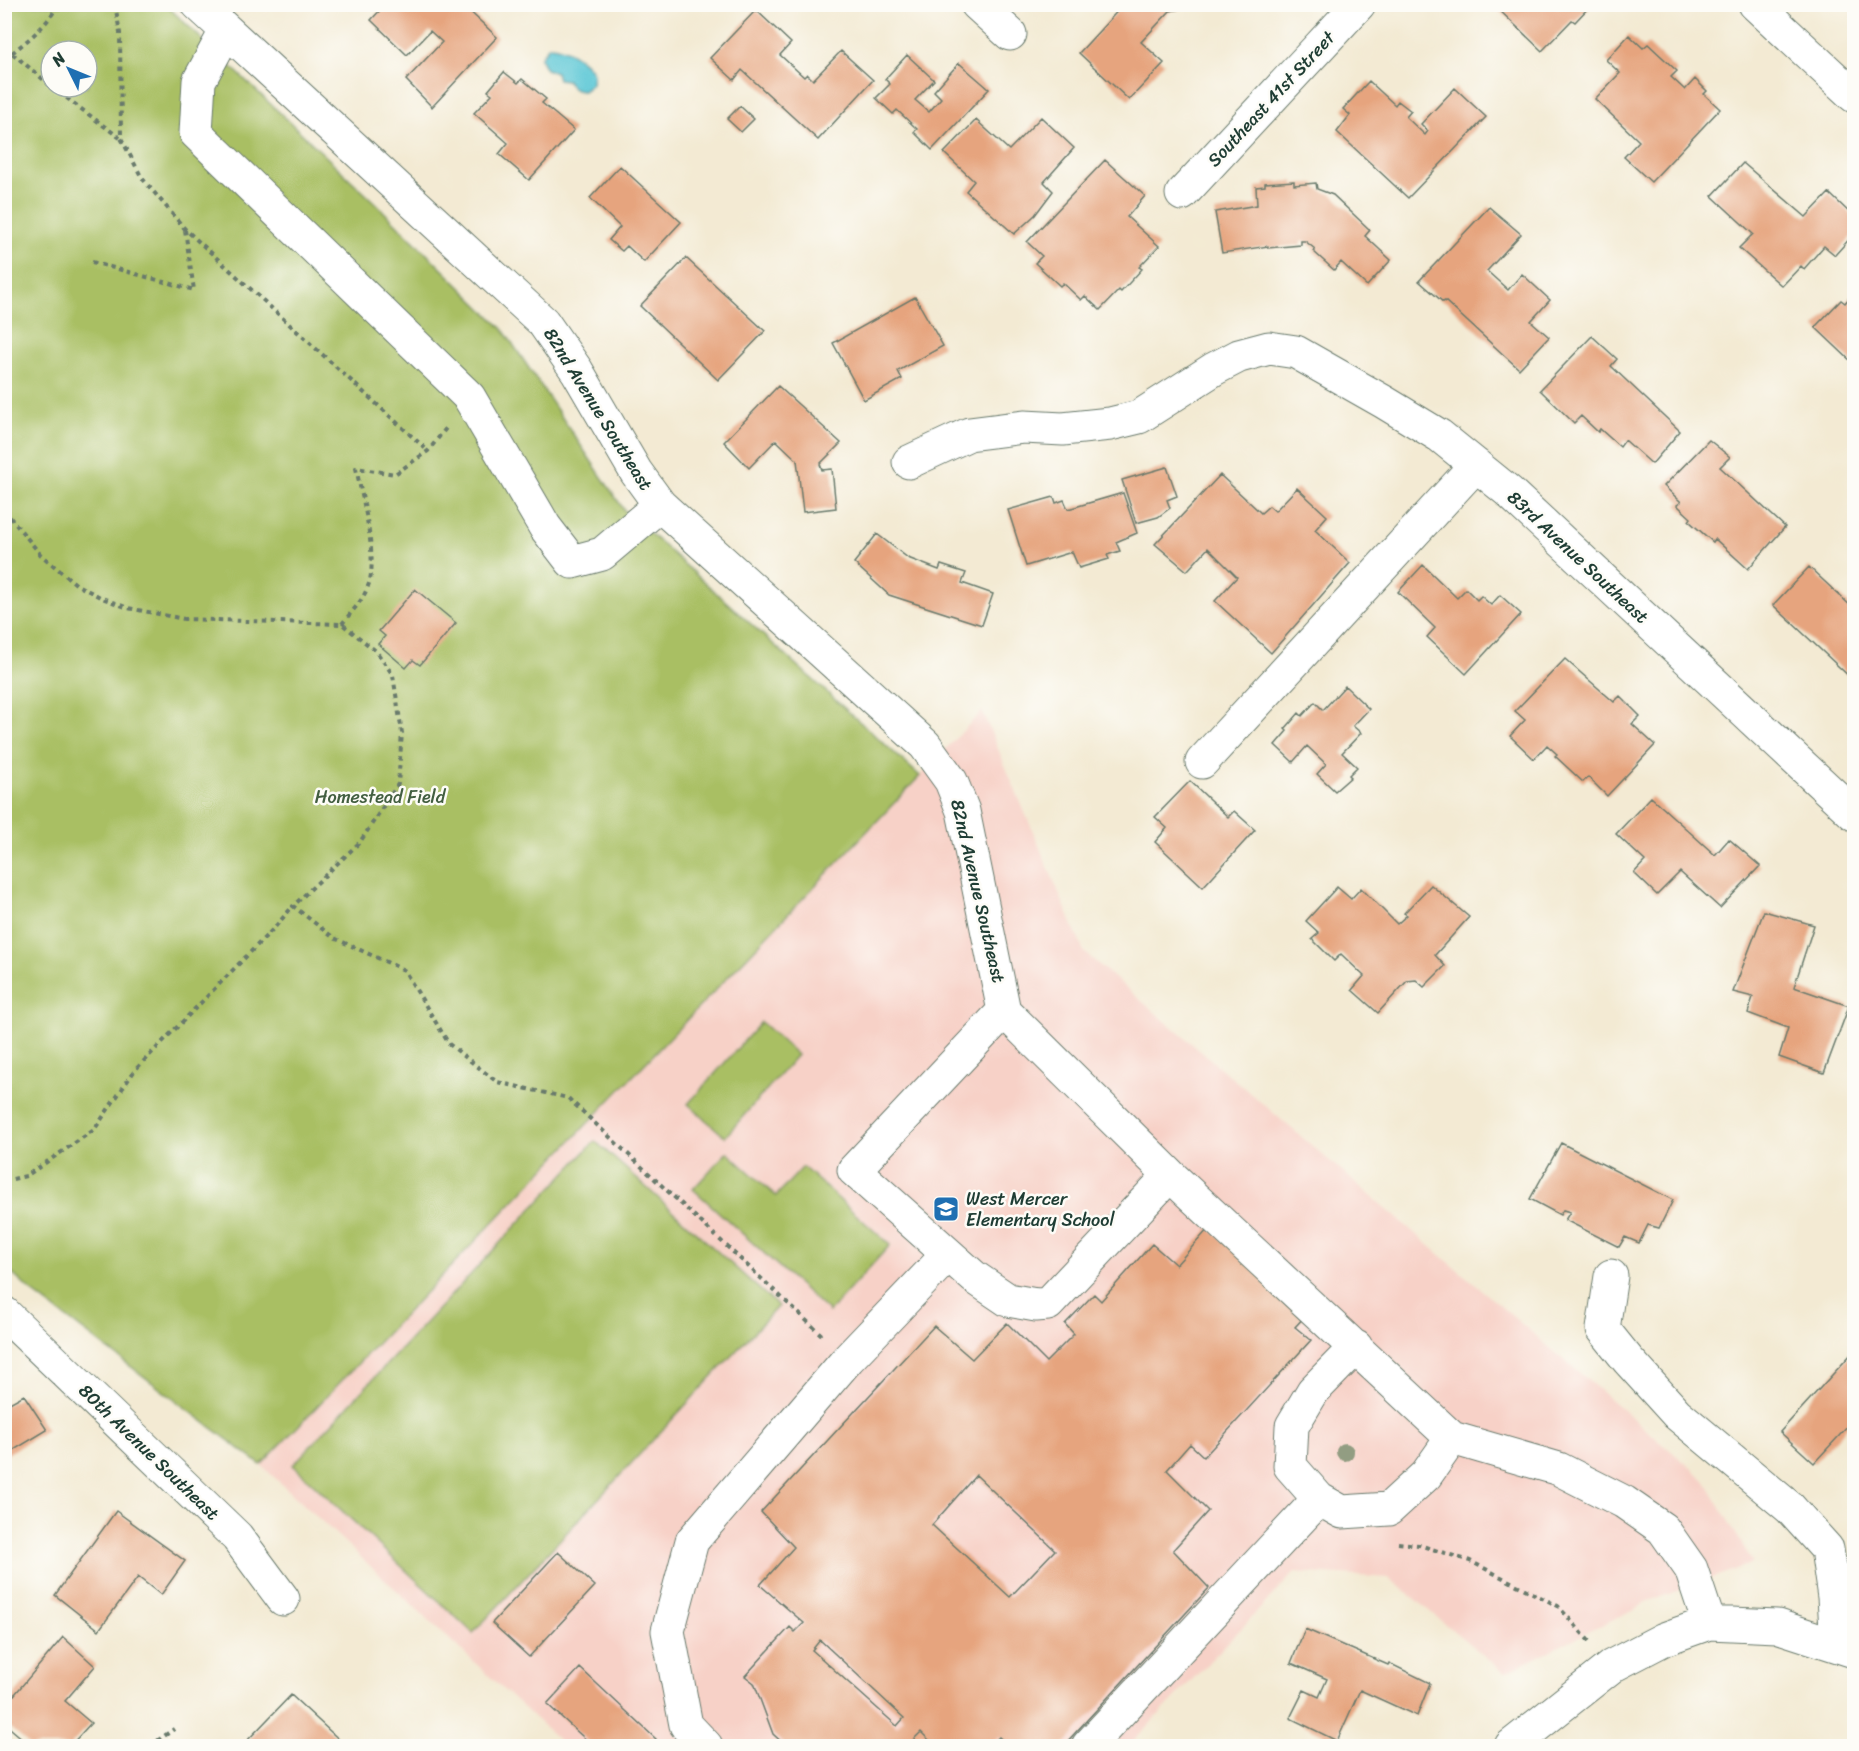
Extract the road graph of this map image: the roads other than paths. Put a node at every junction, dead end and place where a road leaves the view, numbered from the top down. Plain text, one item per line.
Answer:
1 (198, 4) edge
2 (977, 4) edge
3 (1359, 4) edge
4 (1755, 4) edge
5 (226, 31) junction
6 (1010, 34) dead end
7 (1854, 96) edge
8 (1182, 194) dead end
9 (909, 462) dead end
10 (1476, 465) junction
11 (660, 505) junction
12 (1202, 762) dead end
13 (1854, 811) edge
14 (1004, 1011) junction
15 (1170, 1175) junction
16 (936, 1267) dead end
17 (1611, 1276) dead end
18 (4, 1313) edge
19 (1356, 1347) junction
20 (1452, 1438) junction
21 (1319, 1498) junction
22 (283, 1599) dead end
23 (1709, 1623) junction
24 (1846, 1648) edge
25 (706, 1746) edge
26 (1088, 1746) edge
27 (1511, 1746) edge

1 - 5 street, 82nd Avenue Southeast
2 - 6 street
3 - 8 street, Southeast 41st Street
4 - 7 street
5 - 11 street, 82nd Avenue Southeast
5 - 11 street
9 - 10 street, 83rd Avenue Southeast
10 - 12 street
10 - 13 street, 83rd Avenue Southeast
11 - 14 street, 82nd Avenue Southeast
14 - 15 street
14 - 15 street
15 - 19 street
16 - 25 street
17 - 24 street
18 - 22 street, 80th Avenue Southeast
19 - 20 street
19 - 21 street
20 - 21 street
20 - 23 street
21 - 26 street
23 - 24 street
23 - 27 street

